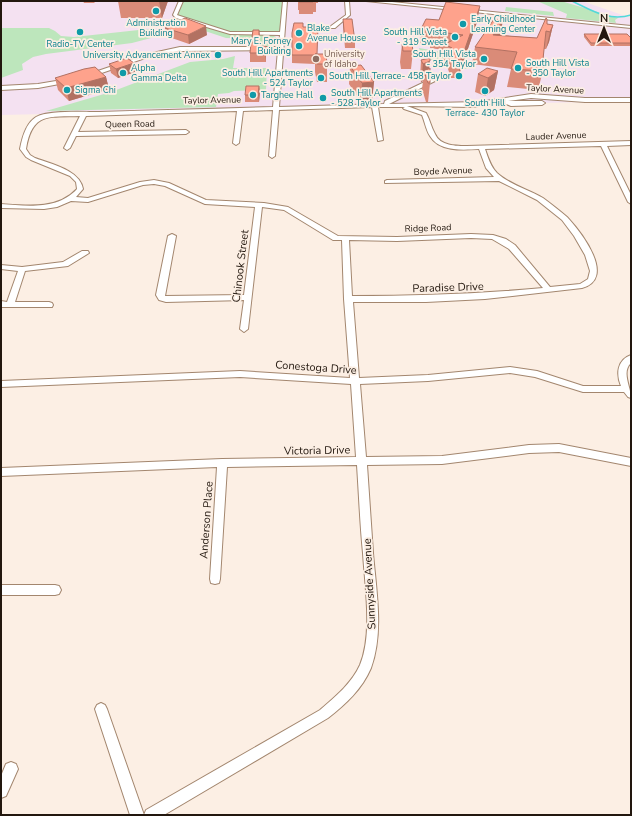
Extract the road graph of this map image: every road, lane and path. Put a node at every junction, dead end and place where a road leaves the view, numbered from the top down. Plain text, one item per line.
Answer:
1 (181, 1) edge
2 (285, 1) edge
3 (347, 1) edge
4 (368, 1) edge
5 (426, 1) edge
6 (424, 6) junction
7 (496, 14) junction
8 (560, 21) junction
9 (333, 27) dead end
10 (631, 28) edge
11 (282, 33) junction
12 (281, 48) junction
13 (433, 80) dead end
14 (1, 88) edge
15 (631, 100) edge
16 (500, 101) junction
17 (415, 104) junction
18 (479, 104) junction
19 (542, 104) dead end
20 (386, 105) junction
21 (375, 106) junction
22 (401, 107) junction
23 (428, 107) junction
24 (276, 108) junction
25 (240, 109) junction
26 (84, 113) junction
27 (186, 132) dead end
28 (74, 134) junction
29 (380, 140) dead end
30 (236, 143) dead end
31 (631, 143) edge
32 (603, 144) junction
33 (481, 147) junction
34 (67, 148) dead end
35 (272, 156) dead end
36 (500, 179) junction
37 (387, 182) dead end
38 (72, 199) junction
39 (631, 202) edge
40 (259, 205) junction
41 (1, 206) edge
42 (172, 236) dead end
43 (345, 238) junction
44 (85, 253) dead end
45 (1, 267) edge
46 (22, 269) junction
47 (549, 290) junction
48 (248, 297) junction
49 (348, 300) junction
50 (1, 304) edge
51 (10, 304) junction
52 (49, 305) dead end
53 (244, 329) dead end
54 (631, 358) edge
55 (354, 381) junction
56 (1, 384) edge
57 (628, 392) edge
58 (362, 461) junction
59 (631, 462) edge
60 (222, 463) junction
61 (1, 472) edge
62 (215, 579) dead end
63 (1, 590) edge
64 (55, 590) dead end
65 (101, 709) dead end
66 (11, 769) dead end
67 (1, 791) edge
68 (137, 815) edge
69 (151, 815) edge

1 - 11 street
2 - 11 street
3 - 9 street
4 - 6 street
5 - 6 street
6 - 7 street
7 - 8 street
7 - 8 street
8 - 10 street
11 - 12 street
12 - 14 street
12 - 24 street
13 - 20 street
15 - 16 street, Taylor Avenue
16 - 18 street, Taylor Avenue
16 - 19 street
17 - 18 street, Taylor Avenue
17 - 20 street, Taylor Avenue
17 - 23 street, Taylor Avenue
18 - 23 street, Taylor Avenue
20 - 21 street, Taylor Avenue
20 - 22 street, Taylor Avenue
21 - 24 street, Taylor Avenue
21 - 29 street
22 - 23 street, Taylor Avenue
22 - 33 street, Lauder Avenue
23 - 33 street, Lauder Avenue
24 - 25 street, Taylor Avenue
24 - 35 street
25 - 26 street, Taylor Avenue
25 - 30 street
26 - 28 street
26 - 38 street, Taylor Avenue
27 - 28 street, Queen Road
28 - 34 street
31 - 32 street, Lauder Avenue
32 - 33 street, Lauder Avenue
32 - 39 street
33 - 36 street
36 - 37 street, Boyde Avenue
36 - 47 street
38 - 40 street, Ridge Road
38 - 41 street, Ridge Road
40 - 43 street, Ridge Road
40 - 48 street, Chinook Street
42 - 48 street
43 - 47 street, Ridge Road
43 - 49 street, Sunnyside Avenue
44 - 46 street
45 - 46 street
46 - 51 street
47 - 49 street, Paradise Drive
48 - 53 street, Chinook Street
49 - 55 street, Sunnyside Avenue
50 - 51 street
51 - 52 street
54 - 57 street
55 - 56 street, Conestoga Drive
55 - 57 street, Conestoga Drive
55 - 58 street, Sunnyside Avenue
58 - 59 street, Victoria Drive
58 - 60 street, Victoria Drive
58 - 69 street, Sunnyside Avenue
60 - 61 street, Victoria Drive
60 - 62 street, Anderson Place
63 - 64 street
65 - 68 street
66 - 67 street

